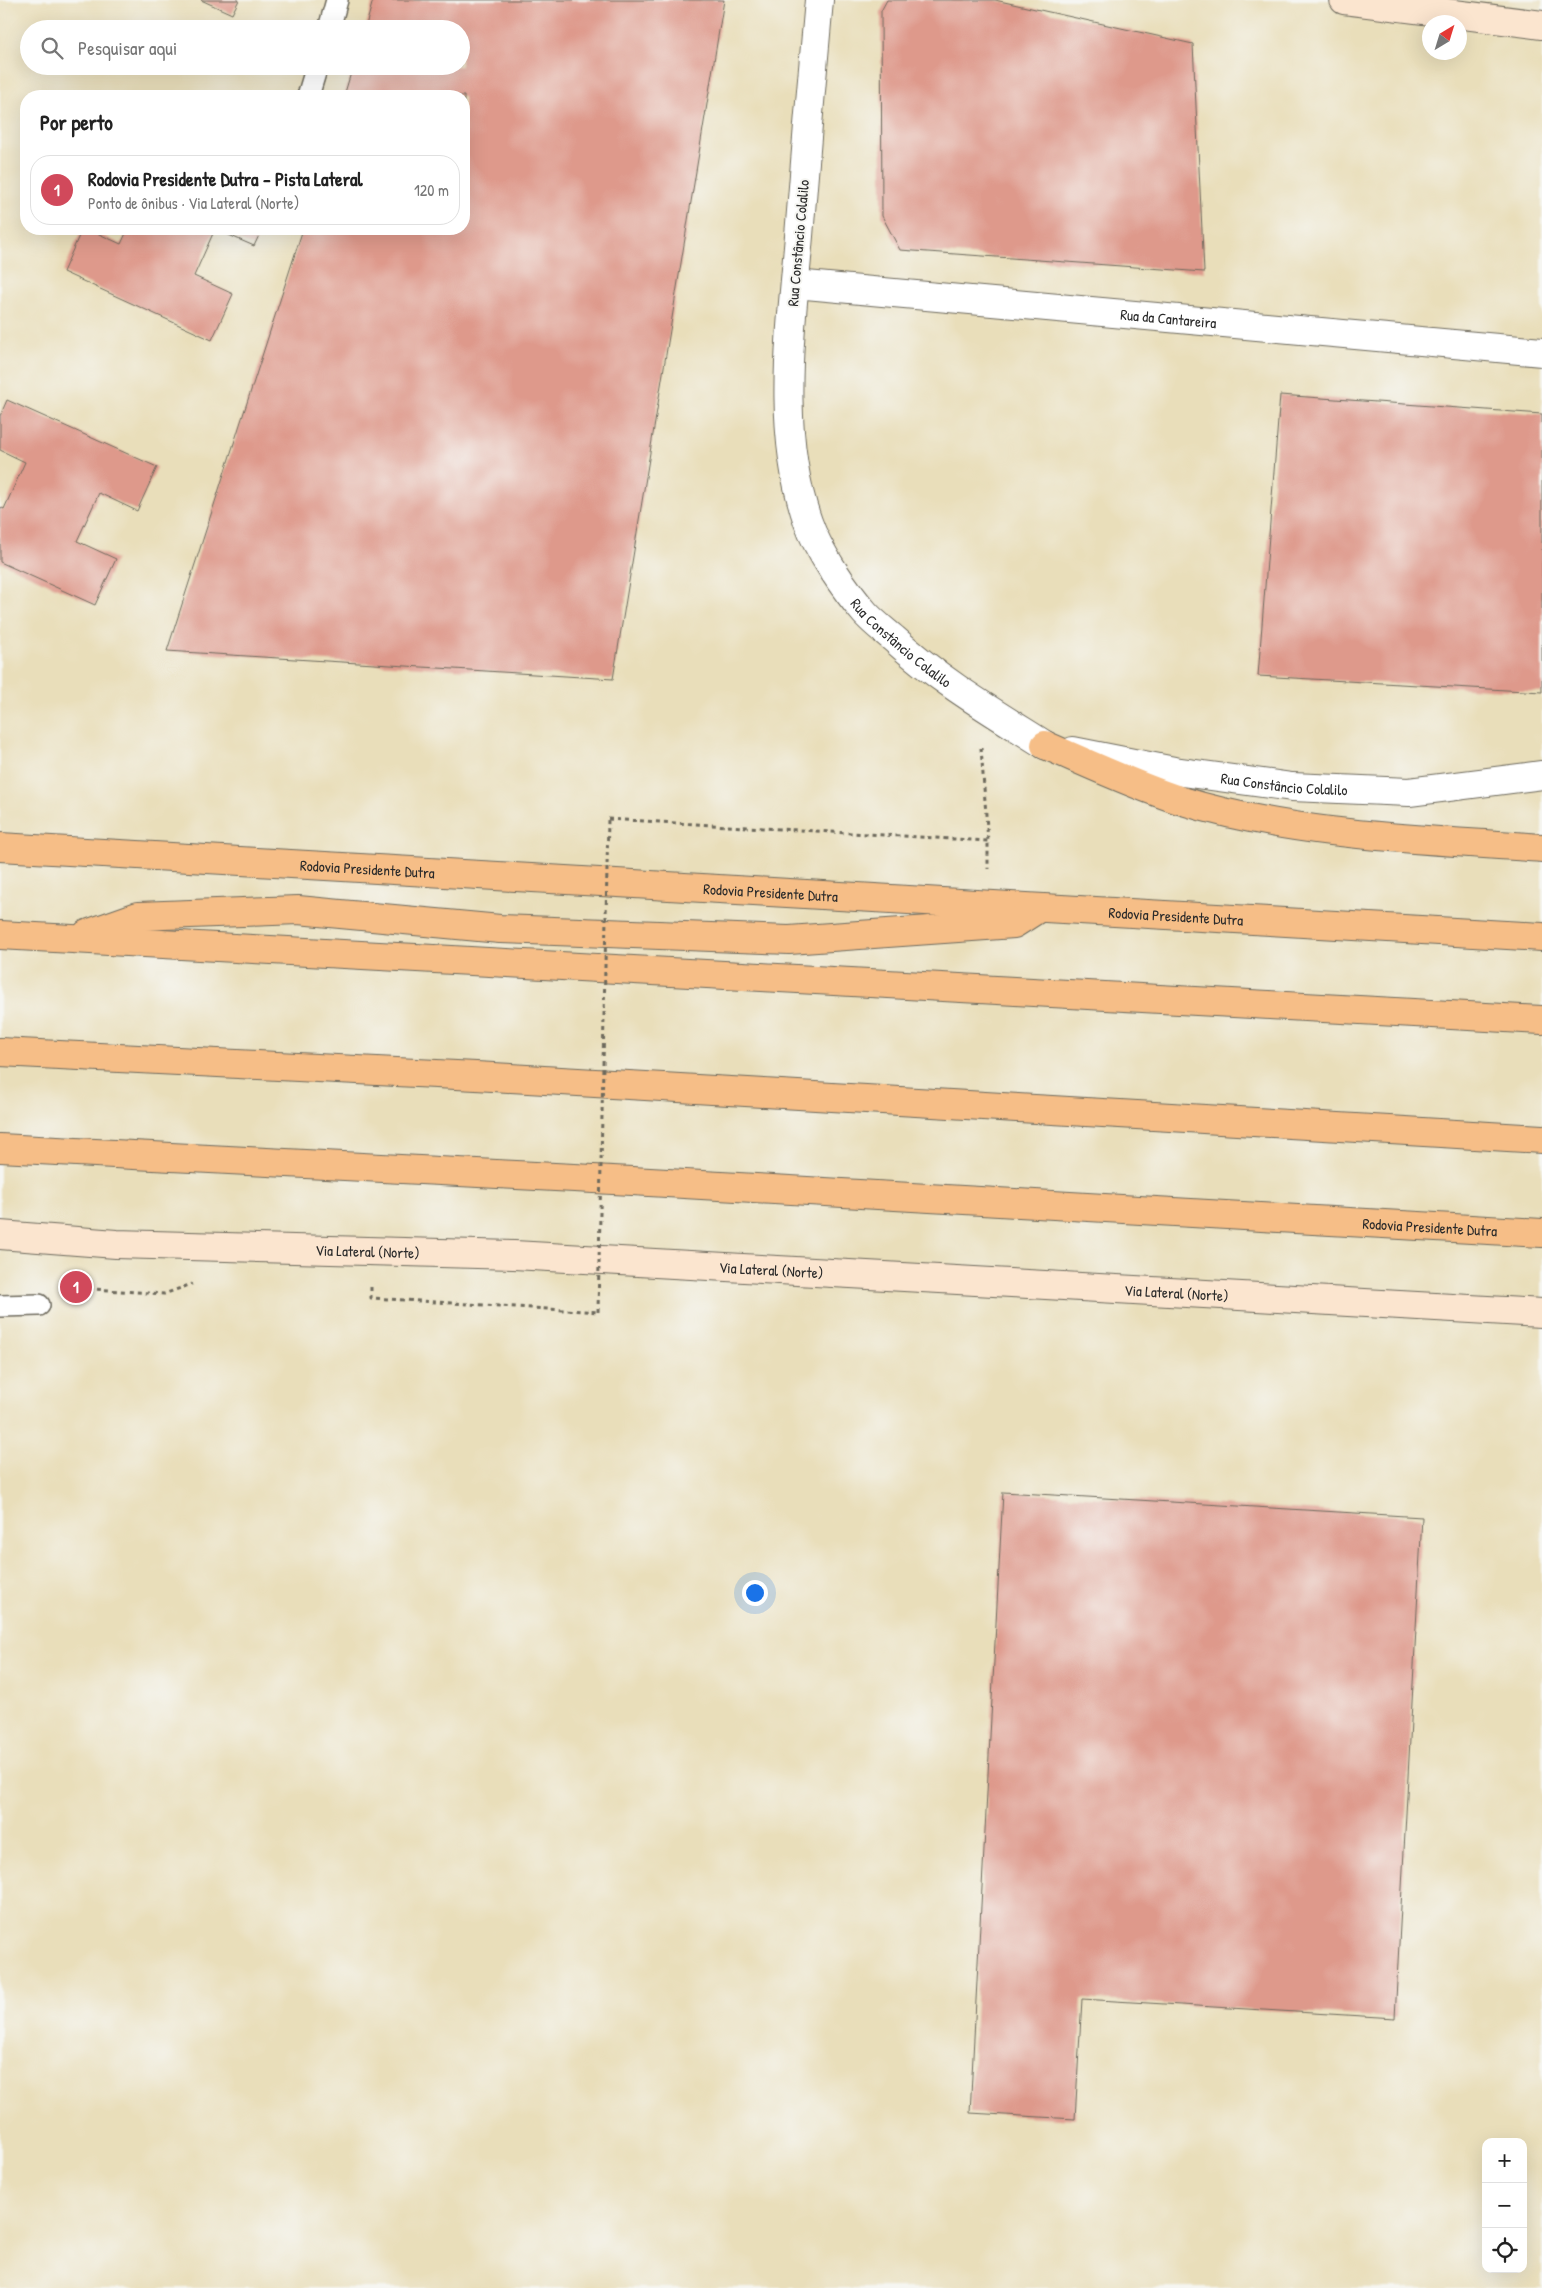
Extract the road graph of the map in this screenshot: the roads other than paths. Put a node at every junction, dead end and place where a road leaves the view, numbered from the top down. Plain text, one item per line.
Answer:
1 (337, 0) edge
2 (819, 0) edge
3 (1344, 0) edge
4 (331, 20) edge
5 (1542, 25) edge
6 (315, 75) edge
7 (310, 90) edge
8 (794, 284) junction
9 (1542, 352) edge
10 (1046, 745) junction
11 (1542, 775) edge
12 (0, 847) edge
13 (1542, 848) edge
14 (1041, 908) junction
15 (0, 935) edge
16 (1542, 937) edge
17 (74, 939) junction
18 (1542, 1020) edge
19 (0, 1052) edge
20 (1542, 1139) edge
21 (0, 1148) edge
22 (1542, 1233) edge
23 (0, 1235) edge
24 (39, 1305) dead end
25 (0, 1306) edge
26 (1542, 1313) edge

1 - 4 lane
2 - 8 street, Rua Constâncio Colalilo
3 - 5 main road
6 - 7 lane
8 - 9 street, Rua da Cantareira
8 - 10 street, Rua Constâncio Colalilo
10 - 11 street, Rua Constâncio Colalilo
10 - 13 highway
12 - 14 highway, Rodovia Presidente Dutra
14 - 16 highway, Rodovia Presidente Dutra
14 - 17 highway
15 - 17 highway
17 - 18 highway
19 - 20 highway
21 - 22 highway, Rodovia Presidente Dutra
23 - 26 main road, Via Lateral (Norte)
24 - 25 lane

